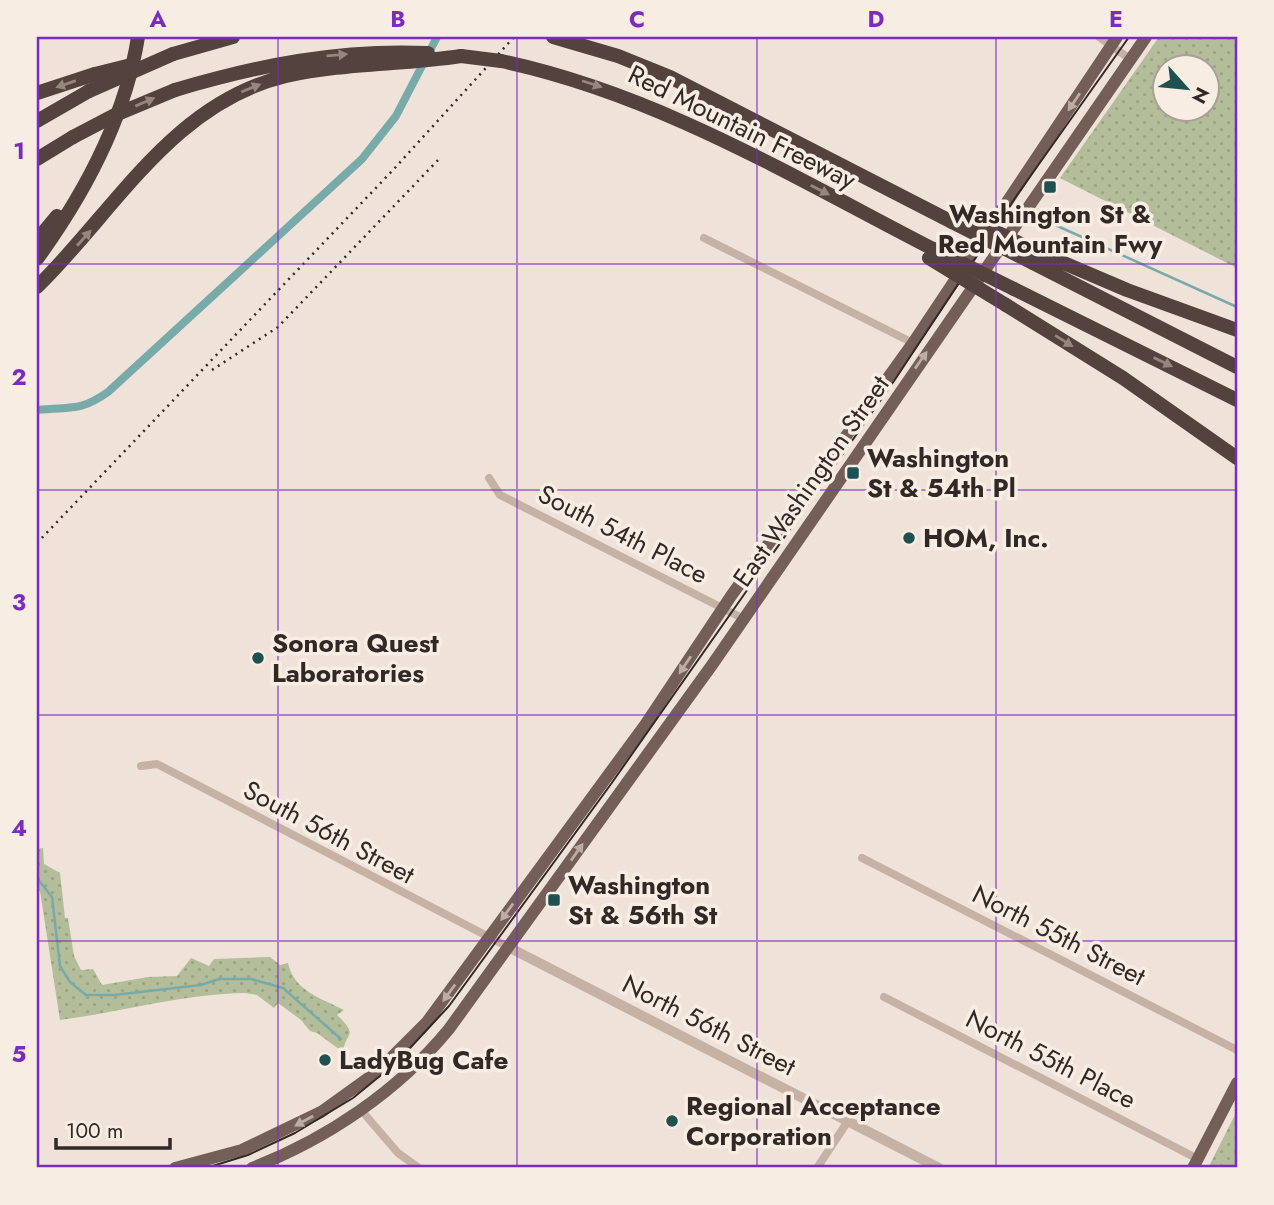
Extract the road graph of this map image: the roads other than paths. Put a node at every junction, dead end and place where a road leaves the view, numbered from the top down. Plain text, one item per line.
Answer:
1 (138, 37) edge
2 (233, 37) edge
3 (553, 37) edge
4 (1099, 37) edge
5 (1146, 37) edge
6 (1114, 41) edge
7 (173, 54) junction
8 (384, 58) junction
9 (1130, 59) junction
10 (37, 93) edge
11 (37, 121) edge
12 (99, 154) junction
13 (37, 159) edge
14 (704, 238) dead end
15 (37, 240) edge
16 (931, 254) junction
17 (1035, 257) junction
18 (37, 259) edge
19 (37, 287) edge
20 (1237, 330) edge
21 (913, 343) junction
22 (1237, 367) edge
23 (1237, 400) edge
24 (1237, 458) edge
25 (489, 478) dead end
26 (723, 608) junction
27 (744, 619) junction
28 (141, 766) dead end
29 (862, 858) dead end
30 (493, 940) junction
31 (510, 948) junction
32 (884, 997) dead end
33 (1237, 1050) edge
34 (1237, 1083) edge
35 (361, 1110) junction
36 (848, 1121) junction
37 (1195, 1164) edge
38 (175, 1168) edge
39 (253, 1168) edge
40 (419, 1168) edge
41 (817, 1168) edge
42 (939, 1168) edge

1 - 12 highway
2 - 7 highway
3 - 17 highway, Red Mountain Freeway, bridge
4 - 6 street
5 - 9 main road, East Washington Street
6 - 9 street
6 -> 21 main road, East Washington Street
7 -> 10 highway, bridge
7 - 11 highway, bridge
13 -> 8 highway, Red Mountain Freeway, bridge
8 -> 16 highway, Red Mountain Freeway, bridge
19 -> 8 highway
27 -> 9 main road, East Washington Street
12 - 15 highway
12 - 18 highway
14 - 21 street
16 -> 23 highway, Red Mountain Freeway, bridge
16 -> 24 highway, bridge
17 - 20 highway
17 - 22 highway, Red Mountain Freeway
21 - 26 main road, East Washington Street
25 - 26 street, South 54th Place
26 - 27 street, South 54th Place
26 -> 30 main road, East Washington Street
31 -> 27 main road, East Washington Street
28 - 30 street, South 56th Street
29 - 33 street, North 55th Street
30 - 31 street, North 56th Street
30 -> 38 main road, East Washington Street
31 - 35 main road, East Washington Street
31 - 36 street, North 56th Street
32 - 37 street, North 55th Place
34 - 37 main road
35 - 39 main road, East Washington Street
35 - 40 street
36 - 41 street
36 - 42 street, North 56th Street

